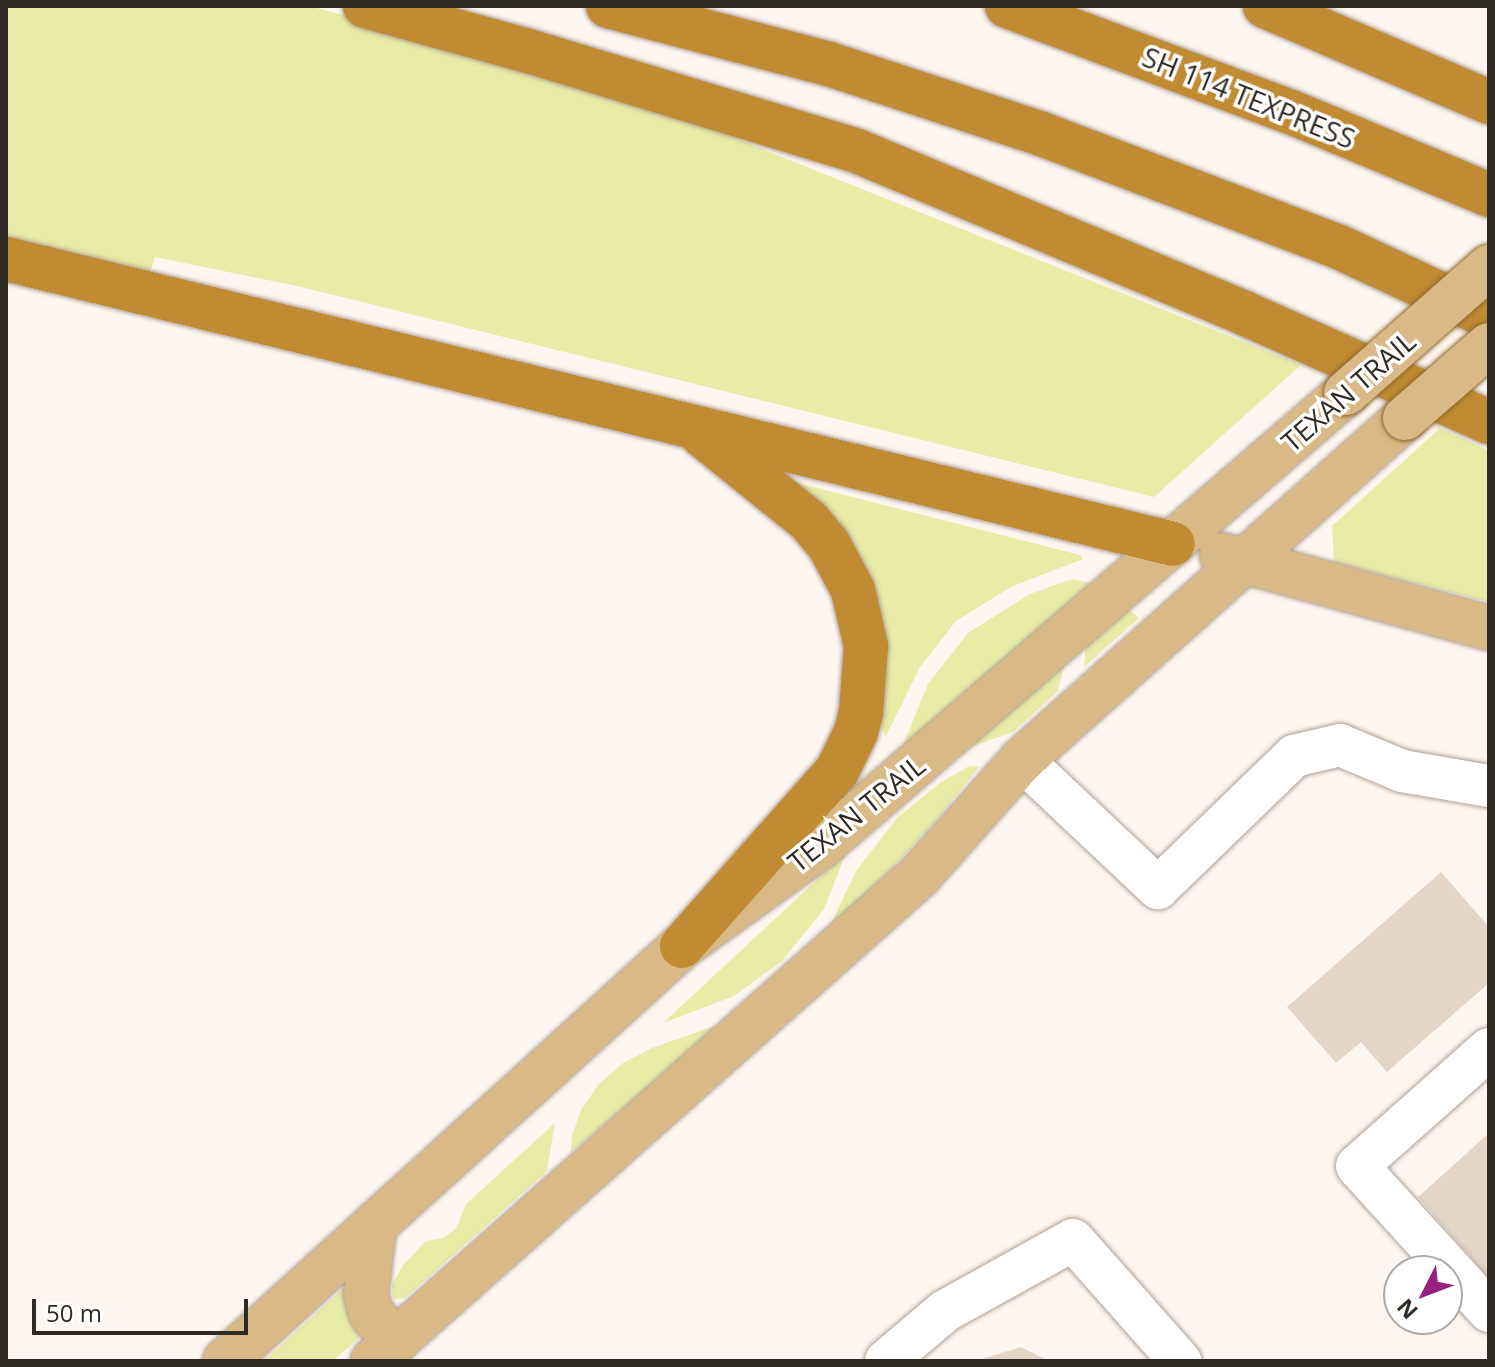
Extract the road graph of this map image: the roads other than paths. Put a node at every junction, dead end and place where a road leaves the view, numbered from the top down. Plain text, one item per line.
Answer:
1 (365, 6) edge
2 (608, 6) edge
3 (1007, 6) edge
4 (1265, 6) edge
5 (1489, 102) edge
6 (1489, 195) edge
7 (6, 259) edge
8 (1489, 267) edge
9 (1489, 317) edge
10 (1489, 345) edge
11 (1489, 422) edge
12 (691, 426) junction
13 (1173, 544) junction
14 (1244, 560) junction
15 (1489, 628) edge
16 (1022, 760) junction
17 (1489, 786) edge
18 (682, 946) junction
19 (1489, 1049) edge
20 (374, 1227) junction
21 (1489, 1311) edge
22 (394, 1355) edge
23 (225, 1361) edge
24 (886, 1361) edge
25 (1180, 1361) edge

1 - 11 highway
2 - 9 highway
3 - 6 highway, SH 114 TEXPRESS
4 - 5 highway
7 - 12 highway
8 - 13 main road, TEXAN TRAIL, bridge
10 - 14 main road, TEXAN TRAIL, bridge
12 - 13 highway
12 - 18 highway
13 - 14 main road
13 - 18 main road, TEXAN TRAIL
14 - 15 main road
14 - 16 main road, TEXAN TRAIL
16 - 17 lane
16 - 22 main road, TEXAN TRAIL
18 - 20 main road, TEXAN TRAIL
19 - 21 lane
20 - 22 main road
20 - 23 main road, TEXAN TRAIL
24 - 25 lane

